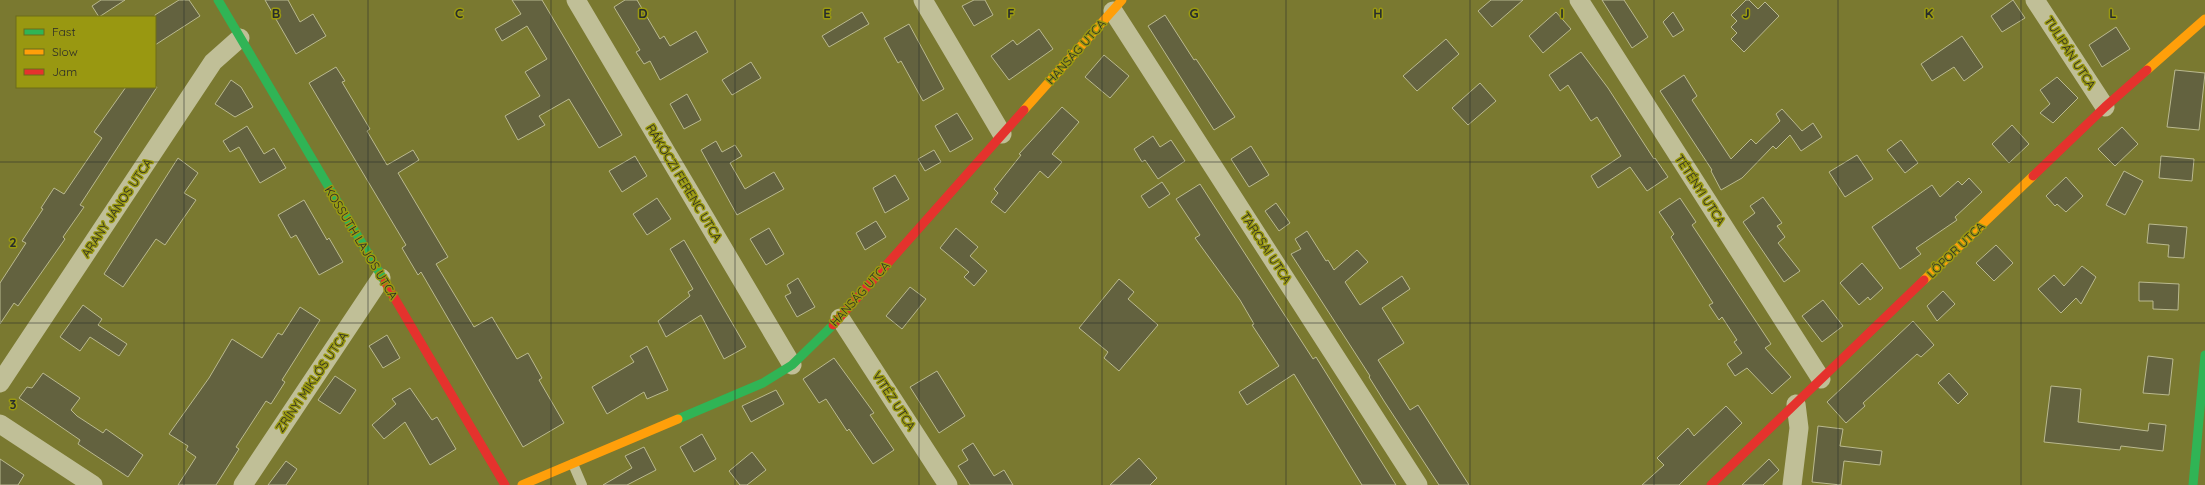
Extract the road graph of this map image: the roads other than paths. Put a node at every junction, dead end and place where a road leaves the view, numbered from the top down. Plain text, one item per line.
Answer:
1 (218, 0) edge
2 (576, 0) edge
3 (923, 0) edge
4 (1579, 0) edge
5 (2035, 0) edge
6 (1118, 5) edge
7 (2205, 19) edge
8 (240, 38) junction
9 (2105, 107) junction
10 (1002, 134) junction
11 (381, 278) junction
12 (840, 318) junction
13 (2205, 355) edge
14 (792, 365) junction
15 (1821, 379) junction
16 (0, 383) edge
17 (1796, 404) junction
18 (0, 424) edge
19 (573, 464) junction
20 (93, 485) edge
21 (243, 485) edge
22 (505, 485) edge
23 (522, 485) edge
24 (582, 485) edge
25 (948, 485) edge
26 (1418, 485) edge
27 (1711, 485) edge
28 (1792, 485) edge
29 (2194, 485) edge

1 - 8 street, KOSSUTH LAJOS UTCA
2 - 14 street, RÁKÓCZI FERENC UTCA
3 - 10 street
4 - 15 street, TÉTÉNYI UTCA
5 - 9 street, TULIPÁN UTCA
6 - 10 street, HANSÁG UTCA
6 - 26 street, TARCSAI UTCA
7 - 9 street, LŐPOR UTCA
8 - 11 street, KOSSUTH LAJOS UTCA
8 - 16 street, ARANY JÁNOS UTCA
9 - 15 street, LŐPOR UTCA
10 - 12 street, HANSÁG UTCA
11 - 21 street, ZRÍNYI MIKLÓS UTCA
11 - 22 street, KOSSUTH LAJOS UTCA
12 - 14 street, HANSÁG UTCA
12 - 25 street, VITÉZ UTCA
13 - 29 street
14 - 19 street, HANSÁG UTCA
15 - 17 street, LŐPOR UTCA
17 - 27 street, LŐPOR UTCA
17 - 28 street
18 - 20 street
19 - 23 street, HANSÁG UTCA
19 - 24 lane

